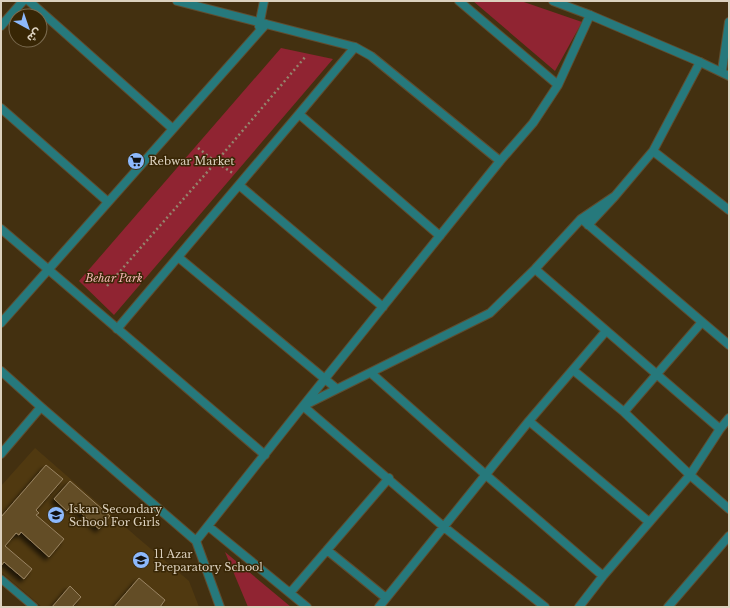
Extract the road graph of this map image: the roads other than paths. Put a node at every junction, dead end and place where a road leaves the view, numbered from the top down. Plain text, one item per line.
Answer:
1 (23, 1) edge
2 (29, 1) edge
3 (177, 1) edge
4 (264, 1) edge
5 (458, 1) edge
6 (554, 1) edge
7 (590, 15) junction
8 (729, 22) edge
9 (263, 24) junction
10 (1, 26) edge
11 (355, 47) junction
12 (700, 62) junction
13 (725, 73) edge
14 (558, 85) junction
15 (1, 108) edge
16 (299, 114) junction
17 (173, 129) junction
18 (653, 150) junction
19 (500, 161) junction
20 (239, 185) junction
21 (615, 196) junction
22 (108, 202) junction
23 (729, 210) edge
24 (581, 219) junction
25 (588, 225) junction
26 (1, 229) edge
27 (440, 236) junction
28 (178, 257) junction
29 (535, 269) junction
30 (48, 270) junction
31 (383, 307) junction
32 (702, 322) junction
33 (1, 323) edge
34 (117, 329) junction
35 (606, 331) junction
36 (729, 345) edge
37 (573, 370) junction
38 (1, 371) edge
39 (371, 373) junction
40 (657, 374) junction
41 (325, 380) junction
42 (337, 389) junction
43 (303, 406) junction
44 (41, 407) junction
45 (624, 412) junction
46 (729, 418) edge
47 (529, 421) junction
48 (720, 429) junction
49 (1, 454) edge
50 (265, 455) junction
51 (486, 475) junction
52 (690, 475) junction
53 (389, 478) junction
54 (729, 510) edge
55 (649, 522) junction
56 (208, 526) junction
57 (444, 527) junction
58 (729, 536) edge
59 (196, 541) junction
60 (327, 550) junction
61 (603, 576) junction
62 (1, 579) edge
63 (290, 593) junction
64 (386, 598) junction
65 (34, 607) edge
66 (220, 607) edge
67 (307, 607) edge
68 (379, 607) edge
69 (545, 607) edge
70 (579, 607) edge
71 (668, 607) edge

1 - 10 street
2 - 17 street
3 - 9 street
4 - 9 street
5 - 14 street
6 - 7 street
7 - 12 street
7 - 14 street
8 - 13 street
9 - 11 street
9 - 17 street
11 - 16 street
11 - 19 street
12 - 13 street
12 - 18 street
14 - 19 street
15 - 22 street
16 - 20 street
16 - 27 street
17 - 22 street
18 - 21 street
18 - 23 street
19 - 27 street
20 - 28 street
20 - 31 street
21 - 24 street
21 - 25 street
22 - 30 street
24 - 25 street
24 - 29 street
25 - 32 street
26 - 30 street
27 - 31 street
28 - 34 street
28 - 41 street
29 - 35 street
29 - 39 street
30 - 33 street
30 - 34 street
31 - 41 street
32 - 36 street
32 - 40 street
34 - 50 street
35 - 37 street
35 - 40 street
37 - 45 street
37 - 47 street
38 - 44 street
39 - 42 street
39 - 51 street
40 - 45 street
40 - 48 street
41 - 42 street
41 - 43 street
42 - 43 street
43 - 50 street
43 - 53 street
44 - 49 street
44 - 59 street
45 - 52 street
46 - 48 street
47 - 51 street
47 - 55 street
48 - 52 street
50 - 56 street
51 - 57 street
51 - 61 street
52 - 54 street
52 - 55 street
53 - 57 street
53 - 60 street
55 - 61 street
56 - 59 street
56 - 63 street
57 - 64 street
57 - 69 street
58 - 71 street
59 - 66 street
60 - 63 street
60 - 64 street
61 - 70 street
62 - 65 lane
63 - 67 street
64 - 68 street

